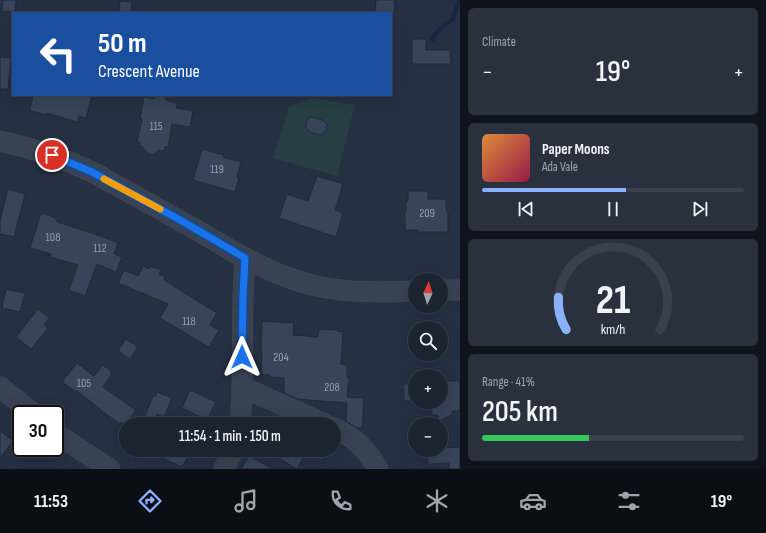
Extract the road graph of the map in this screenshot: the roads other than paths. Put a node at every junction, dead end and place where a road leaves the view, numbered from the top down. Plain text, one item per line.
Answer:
1 (0, 141) edge
2 (245, 258) junction
3 (448, 290) edge
4 (460, 290) edge
5 (408, 291) edge
6 (1, 386) edge
7 (242, 387) junction
8 (23, 405) edge
9 (240, 417) edge
10 (309, 417) edge
11 (341, 432) edge
12 (64, 439) edge
13 (230, 457) edge
14 (110, 469) edge
15 (224, 469) edge
16 (378, 469) edge

1 - 2 street
2 - 5 street
2 - 7 street
3 - 4 street
6 - 8 street
7 - 9 street
7 - 10 street
11 - 16 street
12 - 14 street
13 - 15 street

